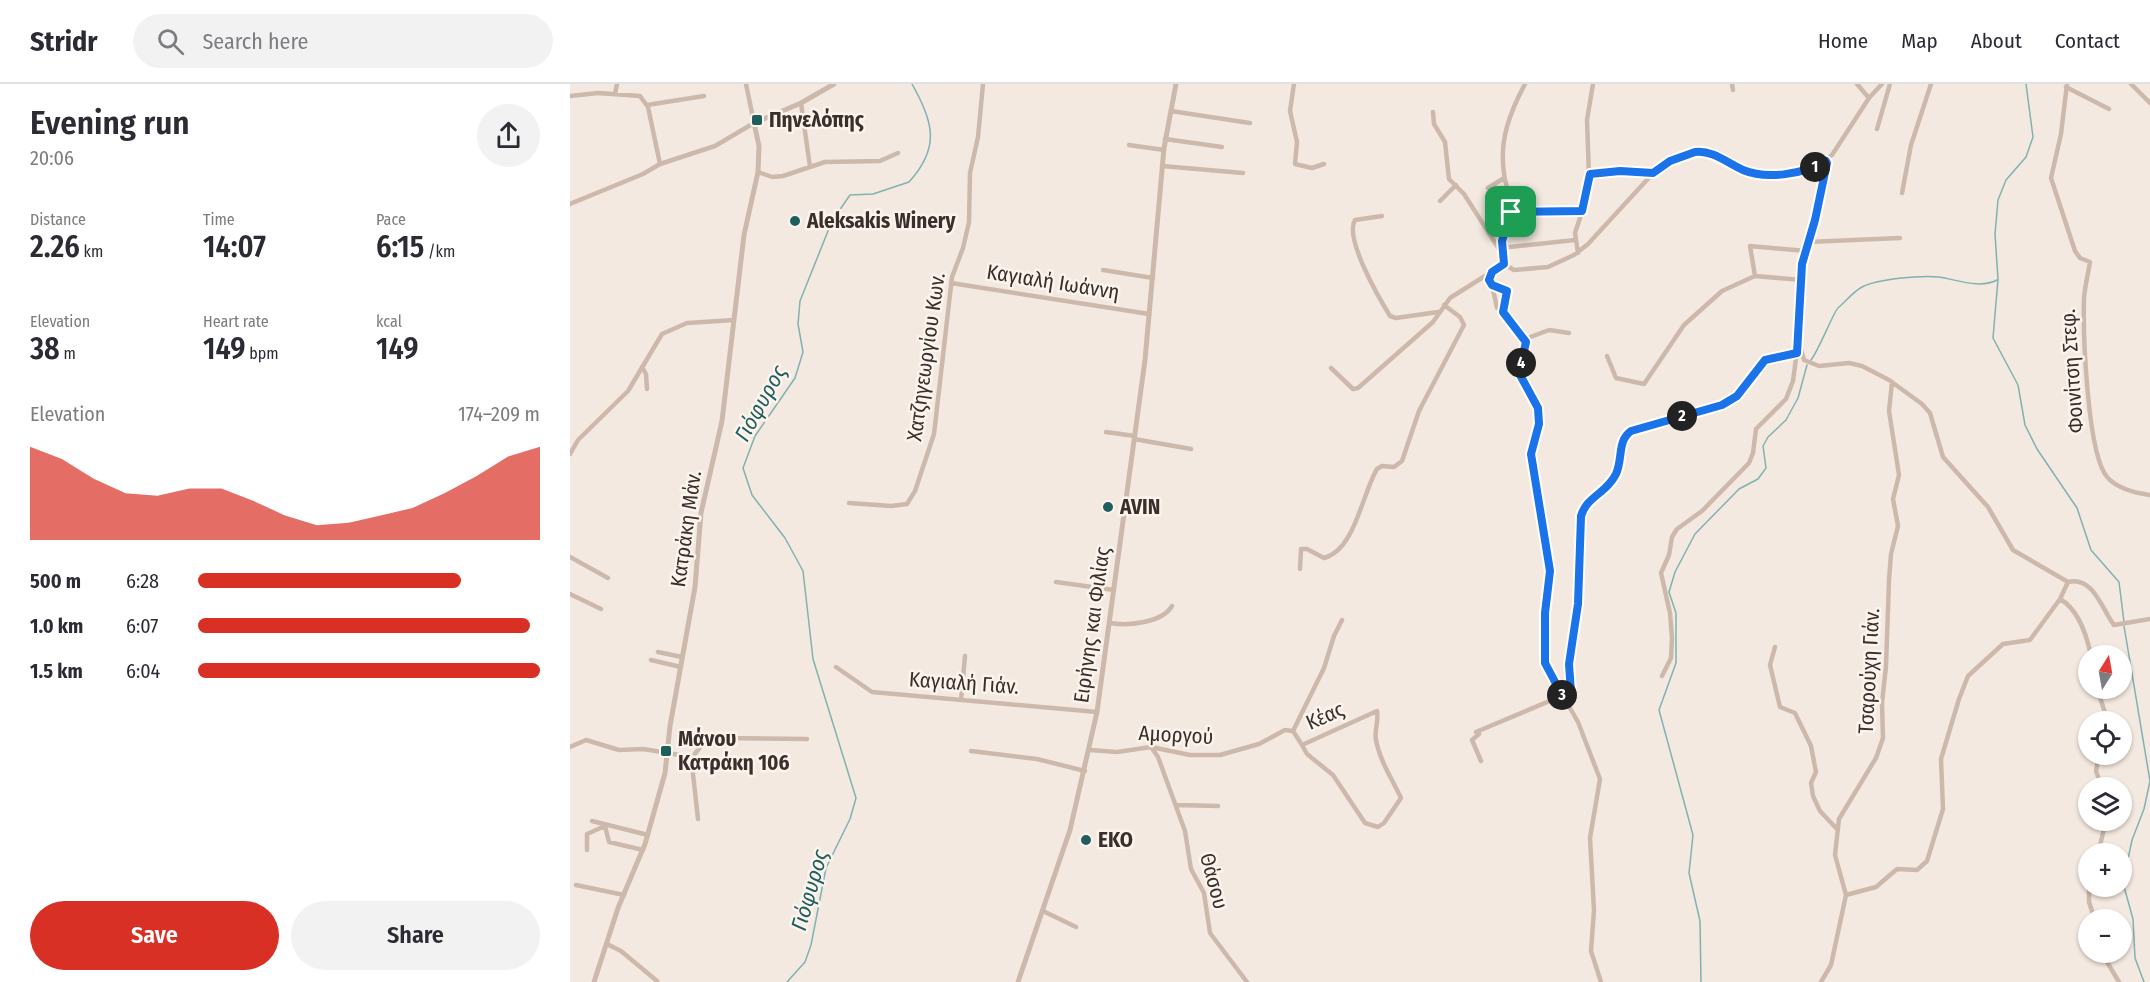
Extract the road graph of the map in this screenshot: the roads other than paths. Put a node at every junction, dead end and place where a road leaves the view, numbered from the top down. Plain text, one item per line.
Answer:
1 (617, 84) edge
2 (746, 84) edge
3 (834, 84) edge
4 (983, 84) edge
5 (1176, 84) edge
6 (1294, 84) edge
7 (1525, 84) edge
8 (1593, 84) edge
9 (1857, 84) edge
10 (1882, 84) edge
11 (1890, 84) edge
12 (1931, 84) edge
13 (2131, 84) edge
14 (2067, 85) edge
15 (615, 94) junction
16 (570, 96) edge
17 (704, 96) dead end
18 (1869, 98) junction
19 (801, 103) junction
20 (2150, 103) edge
21 (647, 105) junction
22 (2109, 109) dead end
23 (1171, 111) junction
24 (1433, 112) dead end
25 (754, 123) junction
26 (1250, 123) dead end
27 (1877, 129) dead end
28 (1165, 140) junction
29 (1129, 145) dead end
30 (1222, 147) dead end
31 (1164, 150) junction
32 (898, 153) dead end
33 (1826, 161) junction
34 (660, 164) junction
35 (1324, 164) dead end
36 (1162, 166) junction
37 (810, 167) junction
38 (758, 172) junction
39 (1243, 173) dead end
40 (1653, 173) junction
41 (1590, 174) junction
42 (1504, 178) junction
43 (1456, 185) junction
44 (1488, 188) dead end
45 (1902, 193) dead end
46 (1440, 201) dead end
47 (570, 204) edge
48 (1582, 211) junction
49 (1511, 212) junction
50 (1382, 216) dead end
51 (1900, 238) dead end
52 (1575, 240) junction
53 (1808, 242) junction
54 (1501, 250) junction
55 (1806, 251) junction
56 (1578, 252) junction
57 (1504, 264) junction
58 (1103, 270) dead end
59 (1492, 272) junction
60 (1755, 276) junction
61 (1153, 278) junction
62 (1802, 280) junction
63 (951, 283) junction
64 (1492, 285) junction
65 (1444, 305) junction
66 (1497, 308) dead end
67 (1438, 312) junction
68 (1149, 314) junction
69 (734, 320) junction
70 (1569, 333) dead end
71 (1525, 339) junction
72 (1798, 343) junction
73 (1797, 353) junction
74 (1607, 356) dead end
75 (642, 367) junction
76 (1331, 368) dead end
77 (1892, 382) junction
78 (647, 389) dead end
79 (1106, 432) dead end
80 (1135, 438) junction
81 (1191, 449) dead end
82 (570, 454) edge
83 (2150, 495) edge
84 (849, 503) dead end
85 (570, 557) edge
86 (1300, 569) dead end
87 (608, 578) dead end
88 (1056, 582) dead end
89 (2068, 582) junction
90 (1114, 590) junction
91 (570, 594) edge
92 (2060, 599) junction
93 (1172, 606) dead end
94 (601, 609) dead end
95 (2150, 619) edge
96 (1342, 620) dead end
97 (1110, 623) junction
98 (2087, 645) edge
99 (1775, 647) dead end
100 (658, 652) dead end
101 (965, 656) dead end
102 (682, 657) junction
103 (651, 660) dead end
104 (681, 666) junction
105 (836, 666) dead end
106 (1662, 676) dead end
107 (1563, 697) junction
108 (962, 700) junction
109 (1097, 712) junction
110 (1293, 731) junction
111 (807, 739) dead end
112 (1302, 745) junction
113 (570, 747) edge
114 (1151, 747) junction
115 (1090, 750) junction
116 (971, 751) dead end
117 (667, 753) junction
118 (690, 760) junction
119 (1481, 761) dead end
120 (1085, 771) junction
121 (1176, 805) junction
122 (1218, 806) dead end
123 (698, 819) dead end
124 (592, 821) dead end
125 (605, 826) junction
126 (1837, 829) junction
127 (648, 835) junction
128 (587, 850) dead end
129 (643, 850) junction
130 (576, 885) dead end
131 (624, 895) junction
132 (1846, 895) junction
133 (1043, 911) junction
134 (1076, 927) dead end
135 (607, 944) junction
136 (2108, 963) edge
137 (657, 981) edge
138 (594, 982) edge
139 (1018, 982) edge
140 (1247, 982) edge
141 (1601, 982) edge
142 (1821, 982) edge
143 (2119, 982) edge

1 - 15 street
2 - 25 street
3 - 19 street
4 - 63 street, Χατζηγεωργίου Κων.
5 - 23 street, Ειρήνης και Φιλίας
6 - 35 street
7 - 42 street
8 - 41 street
9 - 18 street
10 - 18 street
11 - 27 street
12 - 45 street
13 - 20 street
14 - 22 street
14 - 83 street, Φοινίτση Στεφ.
15 - 16 street
15 - 21 street
17 - 21 street
18 - 33 street
19 - 25 street
19 - 37 street
21 - 34 street
23 - 26 street
23 - 28 street, Ειρήνης και Φιλίας
24 - 43 street
25 - 34 street
25 - 38 street, Κατράκη Μάν.
28 - 30 street
28 - 31 street, Ειρήνης και Φιλίας
29 - 31 street
31 - 36 street, Ειρήνης και Φιλίας
32 - 37 street
33 - 40 street
33 - 53 street
34 - 47 street
36 - 39 street
36 - 61 street, Ειρήνης και Φιλίας
37 - 38 street
38 - 69 street, Κατράκη Μάν.
40 - 41 street
40 - 56 street
41 - 48 street
42 - 44 street
42 - 49 street
43 - 46 street
43 - 54 street
48 - 49 street
48 - 52 street
49 - 54 street
50 - 67 street
51 - 53 street
52 - 54 street
52 - 56 street
53 - 55 street
54 - 57 street
55 - 60 street
55 - 62 street
56 - 57 street
57 - 59 street
58 - 61 street
59 - 64 street
59 - 65 street
60 - 62 street
60 - 74 street
61 - 68 street, Ειρήνης και Φιλίας
62 - 72 street
63 - 68 street, Καγιαλή Ιωάννη
63 - 84 street, Χατζηγεωργίου Κων.
64 - 66 street
64 - 71 street
65 - 67 street
65 - 86 street
67 - 76 street
68 - 80 street, Ειρήνης και Φιλίας
69 - 75 street
69 - 102 street, Κατράκη Μάν.
70 - 71 street
71 - 107 street
72 - 73 street
72 - 77 street
73 - 106 street
73 - 107 street
75 - 78 street
75 - 82 street
77 - 89 street
77 - 126 street, Τσαρούχη Γιάν.
79 - 80 street
80 - 81 street
80 - 90 street, Ειρήνης και Φιλίας
85 - 87 street
88 - 90 street
89 - 92 street
89 - 95 street
90 - 97 street, Ειρήνης και Φιλίας
91 - 94 street
92 - 98 street
92 - 132 street
93 - 97 street
96 - 110 street
97 - 109 street, Ειρήνης και Φιλίας
99 - 126 street
100 - 102 street
101 - 108 street
102 - 104 street, Κατράκη Μάν.
103 - 104 street
104 - 117 street, Κατράκη Μάν.
105 - 108 street, Καγιαλή Γιάν.
107 - 119 street
107 - 141 street
108 - 109 street, Καγιαλή Γιάν.
109 - 115 street, Ειρήνης και Φιλίας
110 - 112 street, Κέας
110 - 114 street, Αμοργού
111 - 118 street
112 - 112 street, Κέας
113 - 117 street
114 - 115 street, Αμοργού
114 - 121 street, Θάσου
115 - 120 street, Ειρήνης και Φιλίας
116 - 120 street
117 - 118 street
117 - 127 street, Κατράκη Μάν.
118 - 123 street
120 - 133 street, Ειρήνης και Φιλίας
121 - 122 street
121 - 140 street, Θάσου
124 - 125 street
125 - 127 street
125 - 128 street
125 - 129 street
126 - 132 street, Τσαρούχη Γιάν.
127 - 129 street, Κατράκη Μάν.
129 - 131 street, Κατράκη Μάν.
130 - 131 street
131 - 135 street, Κατράκη Μάν.
132 - 142 street, Τσαρούχη Γιάν.
133 - 134 street
133 - 139 street, Ειρήνης και Φιλίας
135 - 137 street
135 - 138 street, Κατράκη Μάν.
136 - 143 street

